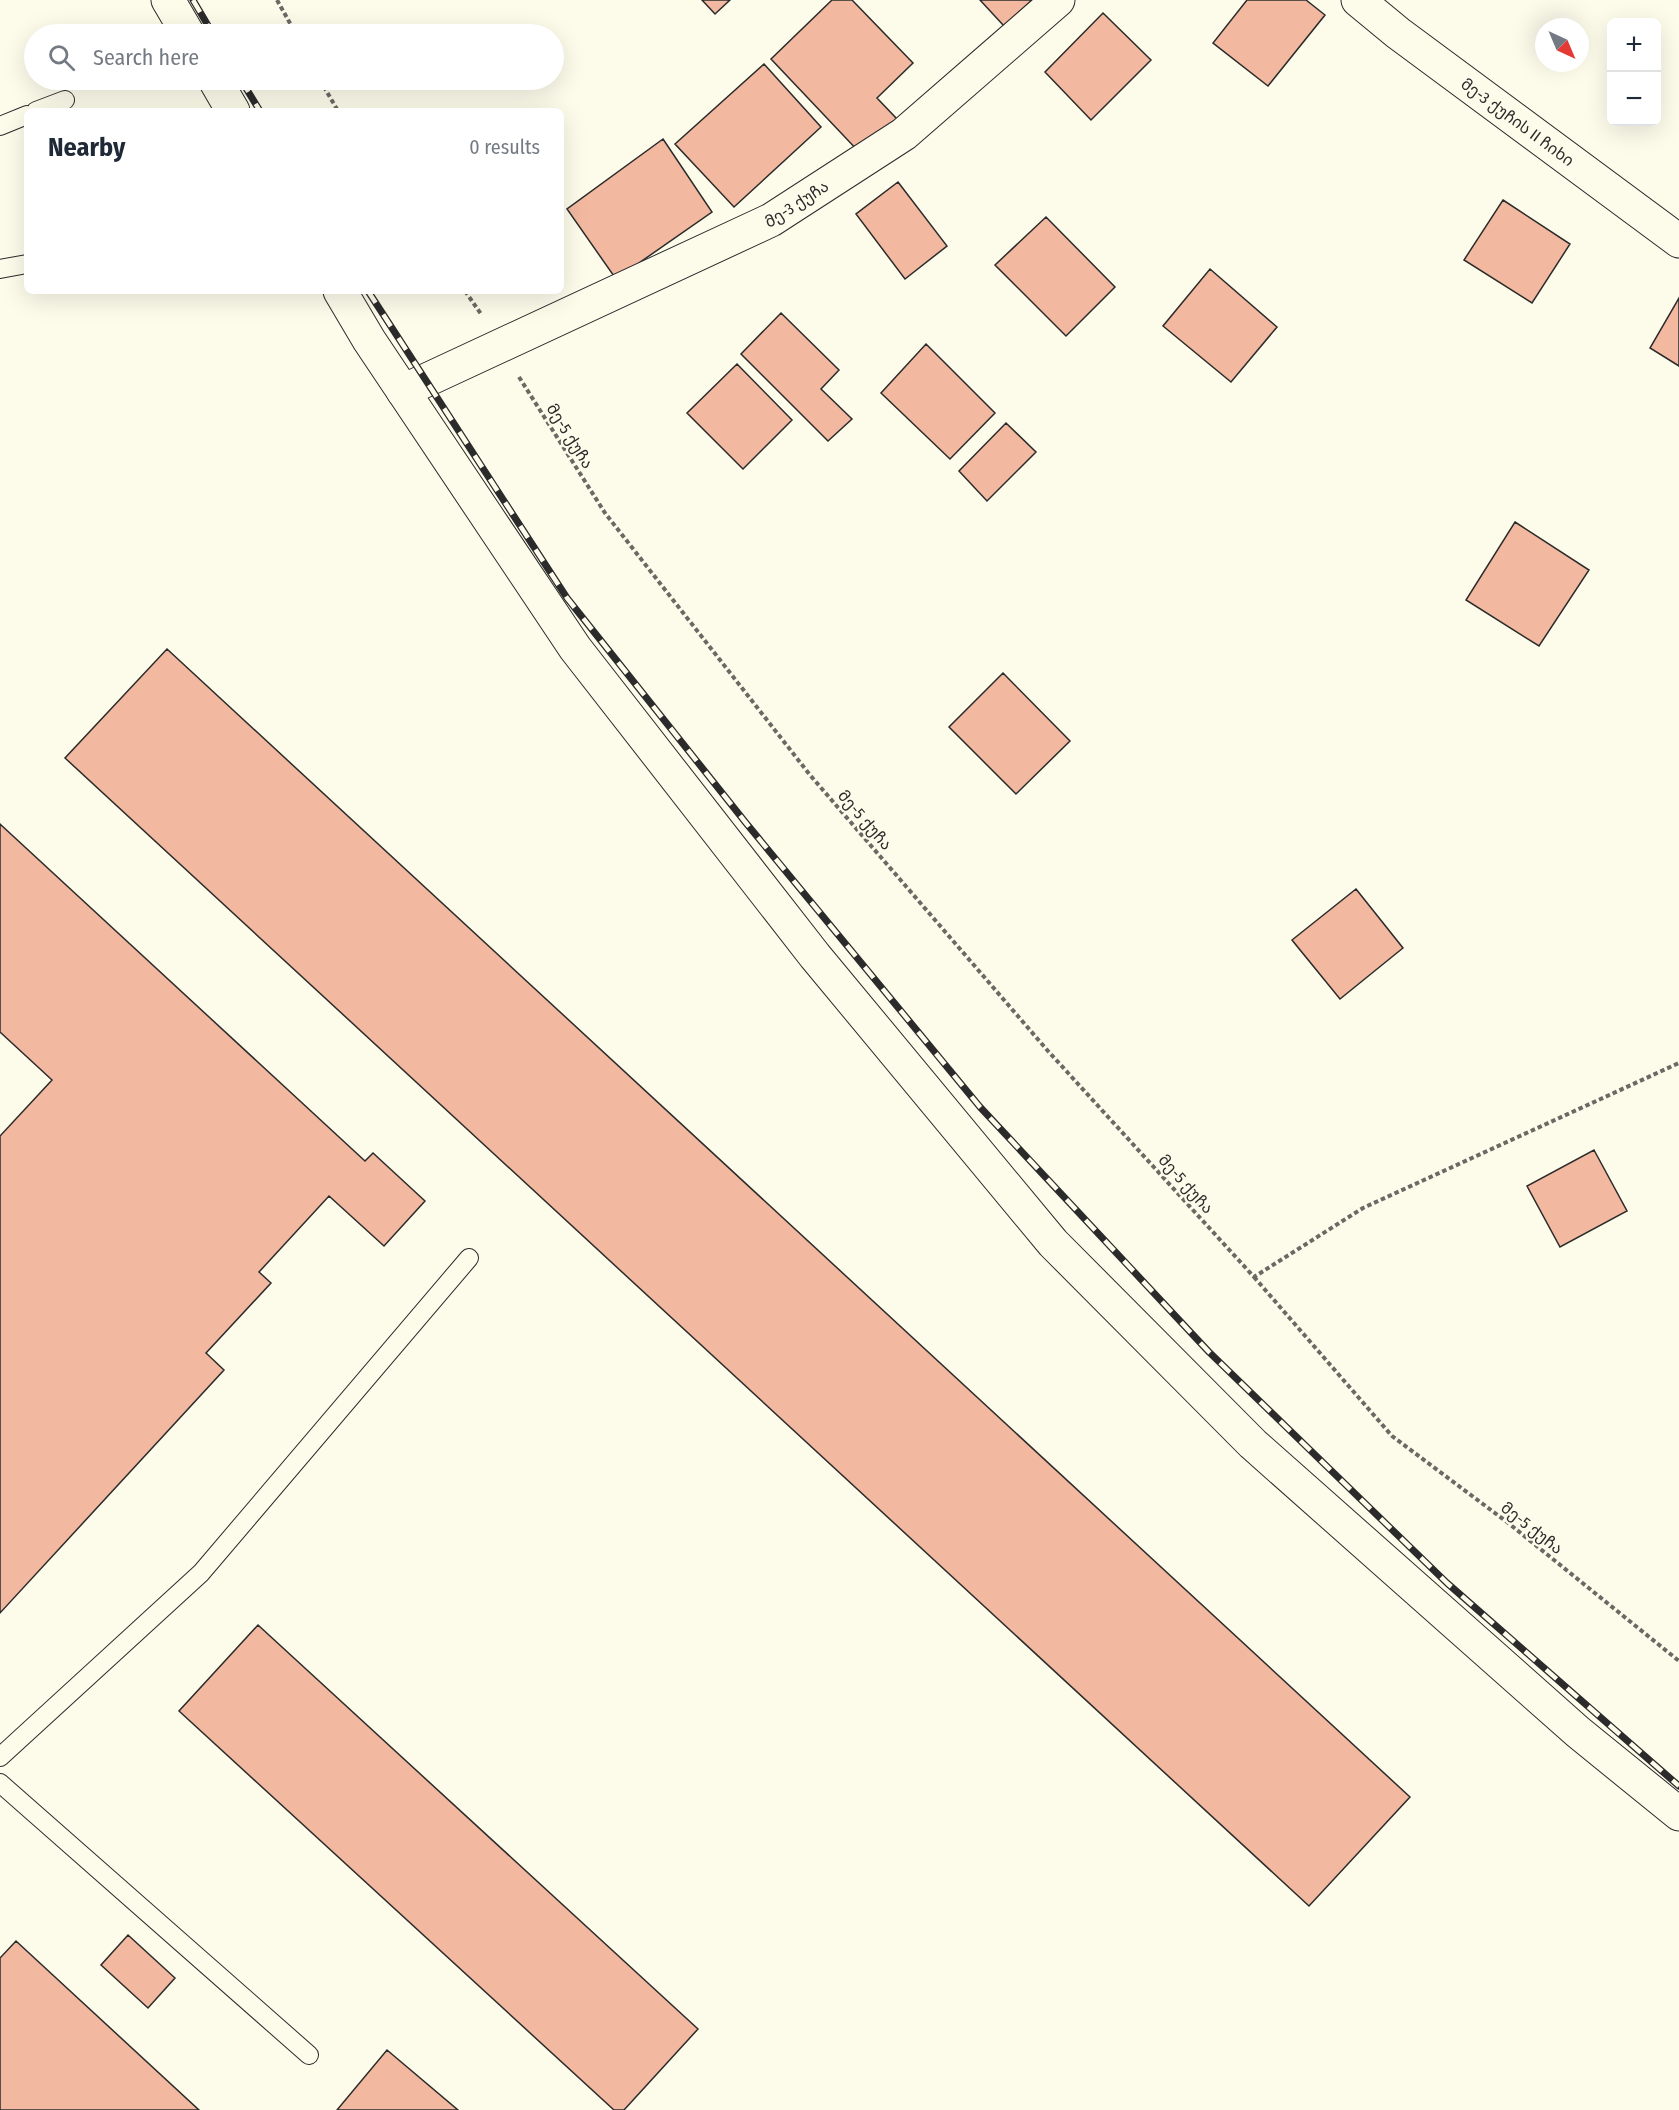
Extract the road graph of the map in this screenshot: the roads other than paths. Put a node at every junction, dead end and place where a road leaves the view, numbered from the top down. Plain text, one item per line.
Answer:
1 (168, 0) edge
2 (1058, 0) edge
3 (1358, 0) edge
4 (182, 24) edge
5 (220, 90) edge
6 (65, 100) dead end
7 (44, 108) edge
8 (231, 108) edge
9 (24, 116) edge
10 (0, 126) edge
11 (1679, 241) edge
12 (24, 265) edge
13 (0, 269) edge
14 (342, 294) edge
15 (403, 391) junction
16 (469, 1258) dead end
17 (0, 1757) edge
18 (0, 1783) edge
19 (1679, 1814) edge
20 (309, 2055) dead end

1 - 4 street
2 - 15 street, მე-3 ქუჩა
3 - 11 street, მე-3 ქუჩის II ჩიხი
5 - 8 street
6 - 7 lane
9 - 10 lane
12 - 13 lane
14 - 15 street
15 - 19 street
16 - 17 lane
18 - 20 lane

